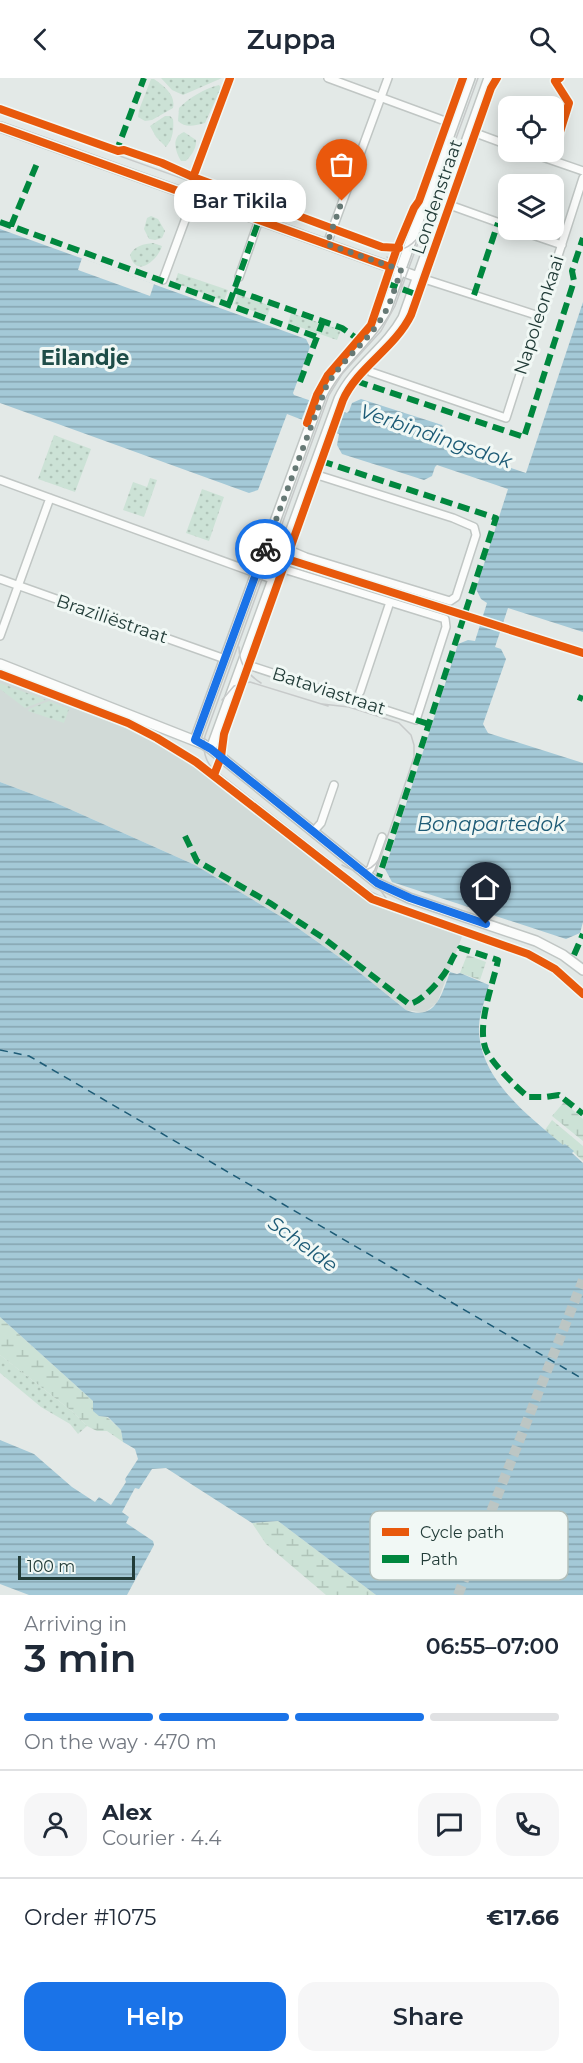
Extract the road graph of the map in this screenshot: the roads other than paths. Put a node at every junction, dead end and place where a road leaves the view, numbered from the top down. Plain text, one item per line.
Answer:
1 (328, 78) edge
2 (387, 78) edge
3 (470, 78) edge
4 (489, 78) edge
5 (381, 97) junction
6 (453, 124) junction
7 (0, 128) edge
8 (472, 132) junction
9 (498, 141) edge
10 (557, 162) edge
11 (583, 171) edge
12 (583, 178) edge
13 (194, 196) junction
14 (444, 203) junction
15 (259, 220) junction
16 (498, 222) edge
17 (547, 240) edge
18 (327, 244) junction
19 (562, 245) junction
20 (401, 270) junction
21 (238, 277) dead end
22 (418, 277) junction
23 (163, 280) dead end
24 (539, 316) junction
25 (363, 366) junction
26 (311, 473) junction
27 (0, 480) edge
28 (50, 498) junction
29 (268, 541) junction
30 (284, 548) junction
31 (277, 567) junction
32 (257, 573) junction
33 (0, 579) edge
34 (272, 579) junction
35 (19, 586) junction
36 (390, 602) junction
37 (0, 636) edge
38 (225, 659) junction
39 (242, 663) junction
40 (0, 664) edge
41 (360, 692) dead end
42 (195, 740) junction
43 (211, 749) junction
44 (334, 785) dead end
45 (313, 832) junction
46 (382, 837) dead end
47 (366, 874) junction
48 (583, 969) edge

1 - 5 street
2 - 5 street
3 - 6 street, Londenstraat
4 - 8 street, Londenstraat
5 - 6 street
5 - 18 street
6 - 20 street, Londenstraat
7 - 13 street
8 - 9 street
8 - 14 street, Londenstraat
10 - 11 street
12 - 19 street, Napoleonkaai
13 - 15 street
13 - 23 street
14 - 16 street
14 - 22 street, Londenstraat
15 - 18 street
15 - 21 street
17 - 19 street
18 - 20 street
19 - 24 street, Napoleonkaai
20 - 22 street
20 - 29 street, Londenstraat
22 - 24 street
22 - 25 street, Londenstraat
24 - 25 street, Napoleonkaai
25 - 26 street, Londenstraat
26 - 30 street, Londenstraat
26 - 30 street
27 - 28 street
28 - 32 street
28 - 35 street
29 - 30 street
29 - 32 street, Londenstraat
30 - 31 street, Londenstraat
31 - 34 street, Londenstraat
31 - 36 street
32 - 34 street
32 - 38 street, Londenstraat
33 - 35 street, Braziliëstraat
34 - 39 street, Londenstraat
35 - 37 street
35 - 38 street, Braziliëstraat
36 - 39 street, Bataviastraat
36 - 41 street
38 - 42 street, Londenstraat
39 - 43 street, Londenstraat
40 - 42 street
42 - 43 street
43 - 45 street
44 - 45 street
45 - 47 street
46 - 47 street
47 - 48 street

